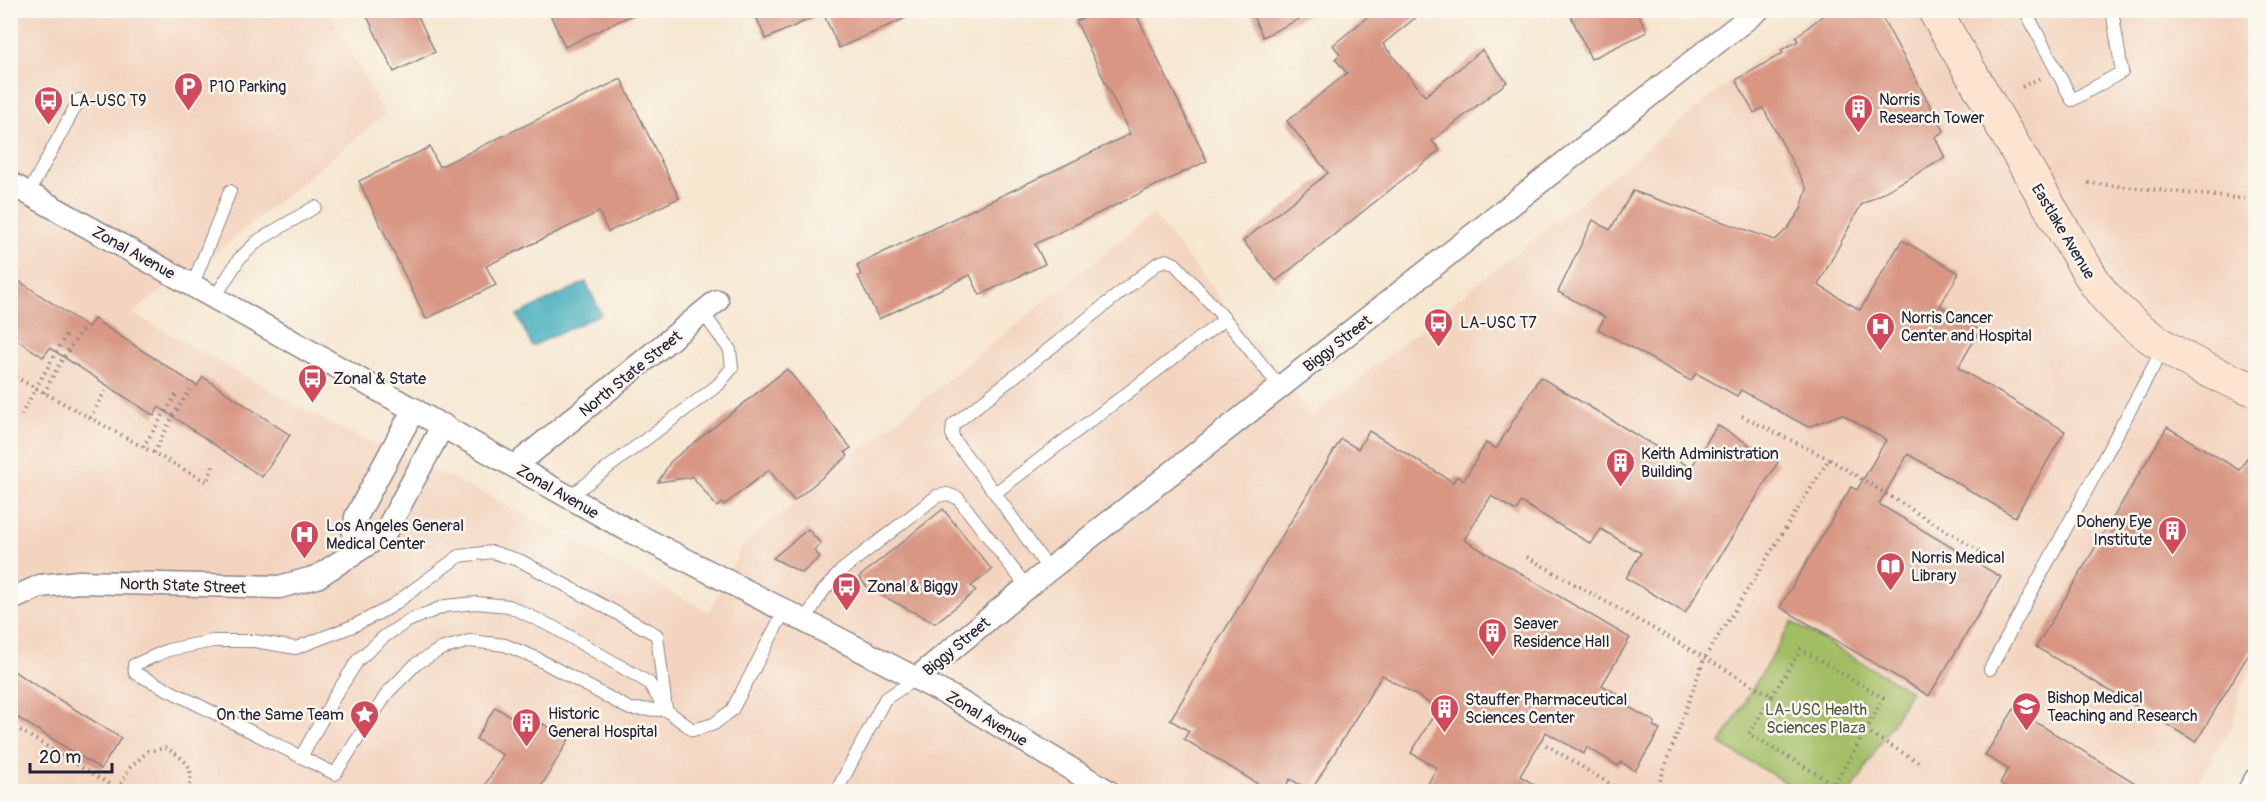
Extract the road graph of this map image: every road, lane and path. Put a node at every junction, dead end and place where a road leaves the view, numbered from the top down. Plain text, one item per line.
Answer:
1 (1758, 10) edge
2 (1934, 10) edge
3 (2025, 10) edge
4 (2112, 10) edge
5 (78, 100) dead end
6 (2088, 183) dead end
7 (19, 188) edge
8 (230, 191) dead end
9 (2256, 200) edge
10 (315, 207) dead end
11 (193, 284) junction
12 (215, 297) junction
13 (710, 307) joint
14 (1225, 319) junction
15 (82, 330) dead end
16 (68, 333) dead end
17 (2164, 346) junction
18 (10, 374) edge
19 (1280, 387) junction
20 (36, 389) junction
21 (190, 390) dead end
22 (2256, 390) edge
23 (105, 391) dead end
24 (178, 392) dead end
25 (44, 393) junction
26 (414, 409) junction
27 (21, 415) dead end
28 (1742, 416) dead end
29 (90, 418) junction
30 (443, 425) junction
31 (143, 447) junction
32 (154, 453) junction
33 (1829, 459) junction
34 (213, 466) dead end
35 (515, 466) junction
36 (995, 493) junction
37 (570, 497) junction
38 (1982, 552) dead end
39 (351, 556) junction
40 (1527, 557) dead end
41 (1049, 570) junction
42 (1027, 586) junction
43 (10, 600) edge
44 (795, 615) junction
45 (1704, 659) junction
46 (1990, 669) dead end
47 (917, 678) junction
48 (1772, 696) junction
49 (666, 710) junction
50 (10, 724) edge
51 (1866, 731) junction
52 (1546, 745) dead end
53 (301, 757) junction
54 (1922, 764) dead end
55 (2256, 778) edge
56 (120, 790) edge
57 (187, 792) edge
58 (836, 792) edge
59 (1109, 792) edge
60 (1623, 792) edge
61 (1656, 792) edge
62 (2248, 792) edge

1 - 19 street, Biggy Street
2 - 17 street, Eastlake Avenue
3 - 4 lane
5 - 7 lane
6 - 9 path
7 - 11 street, Zonal Avenue
8 - 11 lane
10 - 12 lane
11 - 12 street, Zonal Avenue
12 - 26 street, Zonal Avenue
13 - 35 street, North State Street
13 - 37 lane
14 - 19 lane
14 - 36 lane
14 - 36 lane
15 - 25 path
16 - 20 path
17 - 22 street, Eastlake Avenue
17 - 46 lane
18 - 20 path
19 - 41 street, Biggy Street
20 - 25 path
20 - 27 path
21 - 32 path
23 - 29 path
24 - 31 path
25 - 29 path
26 - 30 street, Zonal Avenue
26 - 39 street
28 - 33 path
29 - 31 path
30 - 35 street, Zonal Avenue
30 - 39 street, North State Street
31 - 32 path
32 - 34 path
33 - 38 path
33 - 45 path
35 - 37 street, Zonal Avenue
36 - 41 lane
37 - 44 street, Zonal Avenue
39 - 43 street, North State Street
40 - 45 path
41 - 42 street, Biggy Street
42 - 44 lane
42 - 47 street, Biggy Street
44 - 47 street, Zonal Avenue
44 - 49 lane
45 - 48 path
45 - 61 path
47 - 58 lane
47 - 59 street, Zonal Avenue
48 - 51 path
48 - 51 path
49 - 53 lane
49 - 53 lane
49 - 53 lane
50 - 56 path
51 - 54 path
52 - 60 path
55 - 62 street
56 - 57 path

